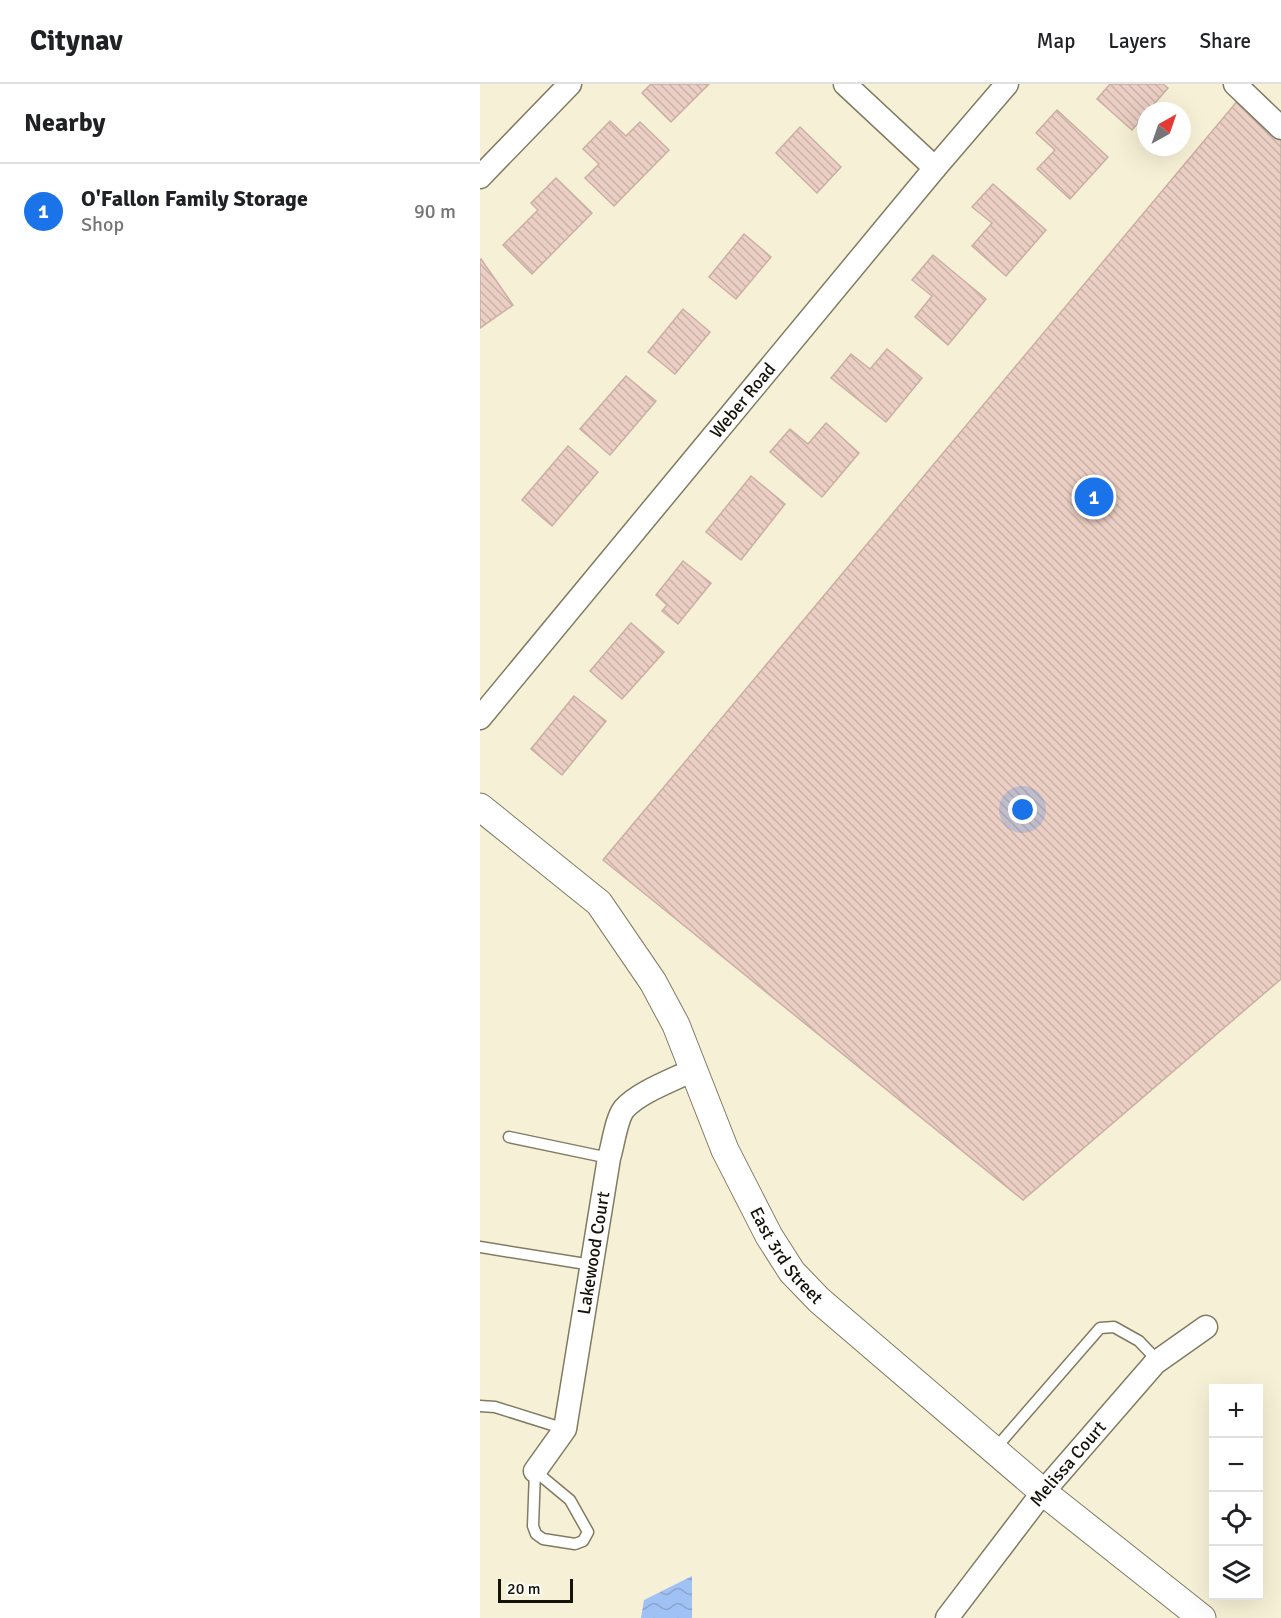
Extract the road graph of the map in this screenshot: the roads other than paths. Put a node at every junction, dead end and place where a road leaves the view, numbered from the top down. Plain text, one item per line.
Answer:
1 (570, 84) edge
2 (845, 84) edge
3 (1007, 84) edge
4 (1235, 84) edge
5 (1281, 128) edge
6 (935, 168) junction
7 (480, 177) edge
8 (480, 718) edge
9 (480, 807) edge
10 (693, 1070) junction
11 (509, 1137) dead end
12 (609, 1158) junction
13 (480, 1247) edge
14 (592, 1265) junction
15 (1206, 1327) dead end
16 (1158, 1361) junction
17 (480, 1406) edge
18 (565, 1429) junction
19 (994, 1450) junction
20 (535, 1471) junction
21 (1043, 1491) junction
22 (947, 1618) edge
23 (1202, 1618) edge

1 - 7 street
2 - 6 street
3 - 6 street, Weber Road
4 - 5 street
6 - 8 street, Weber Road
9 - 10 street, East 3rd Street
10 - 12 street, Lakewood Court
10 - 19 street, East 3rd Street
11 - 12 lane
12 - 14 street, Lakewood Court
13 - 14 lane
14 - 18 street, Lakewood Court
15 - 16 street, Melissa Court
16 - 19 lane
16 - 21 street, Melissa Court
17 - 18 lane
18 - 20 street, Lakewood Court
19 - 21 street, East 3rd Street
20 - 20 lane
21 - 22 street, Melissa Court
21 - 23 street, East 3rd Street

